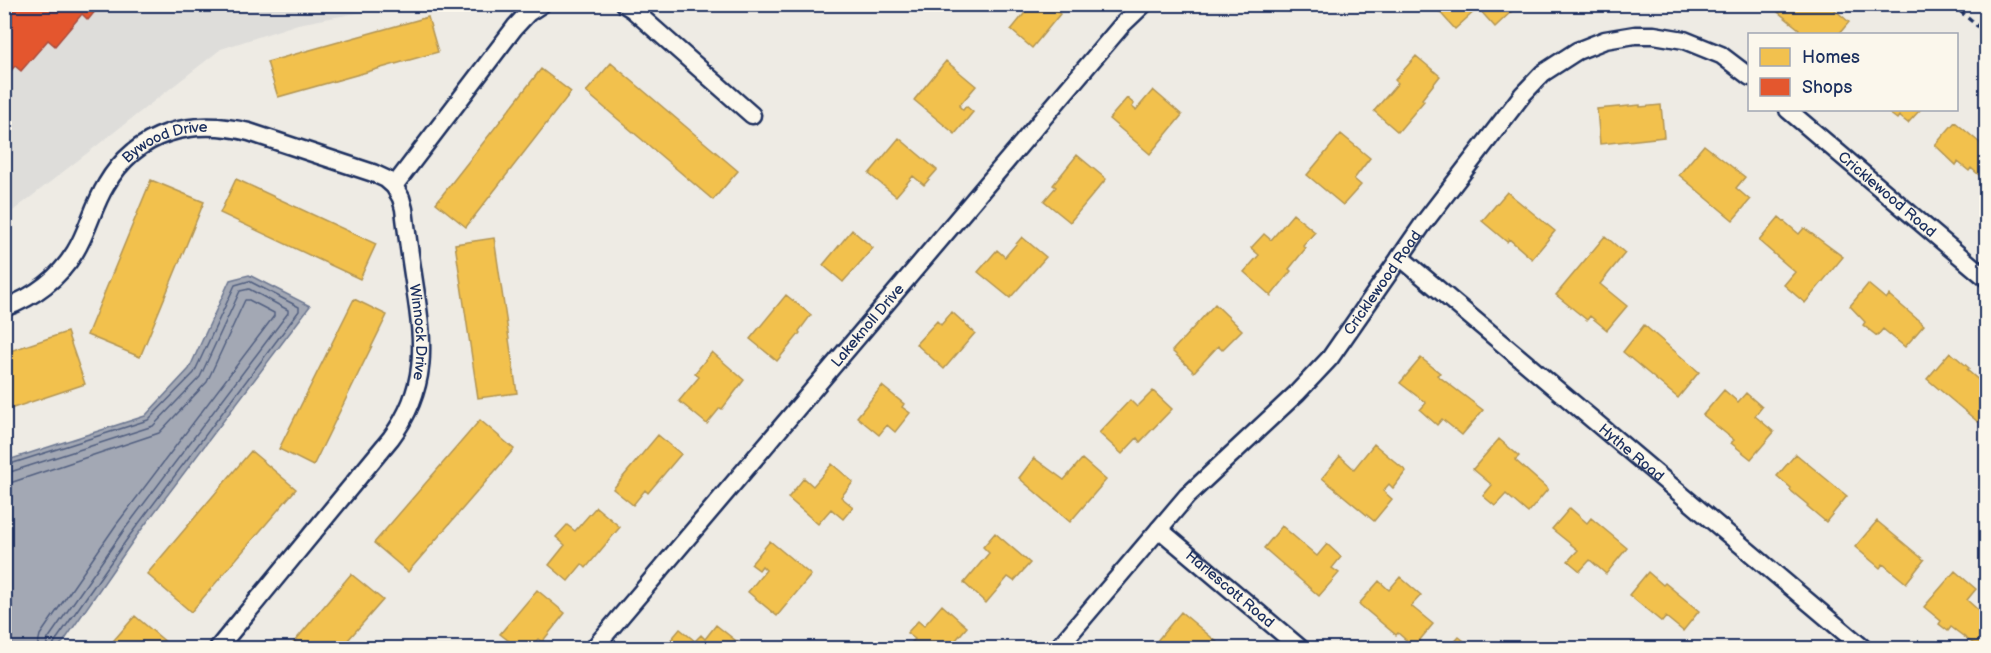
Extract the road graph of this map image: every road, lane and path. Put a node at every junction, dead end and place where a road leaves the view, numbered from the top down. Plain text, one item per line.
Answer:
1 (542, 4) edge
2 (624, 4) edge
3 (1144, 4) edge
4 (1952, 4) edge
5 (1986, 33) edge
6 (1748, 76) edge
7 (1789, 111) edge
8 (752, 115) dead end
9 (394, 186) junction
10 (1400, 257) junction
11 (1986, 278) edge
12 (4, 308) edge
13 (1159, 529) junction
14 (218, 648) edge
15 (594, 648) edge
16 (1058, 648) edge
17 (1300, 648) edge
18 (1863, 648) edge

1 - 9 street
2 - 8 street
3 - 15 street, Lakeknoll Drive
4 - 5 path
6 - 10 street, Cricklewood Road
7 - 11 street, Cricklewood Road
9 - 12 street, Bywood Drive
9 - 14 street, Winnock Drive
10 - 13 street, Cricklewood Road
10 - 18 street, Hythe Road
13 - 16 street, Cricklewood Road
13 - 17 street, Harlescott Road

